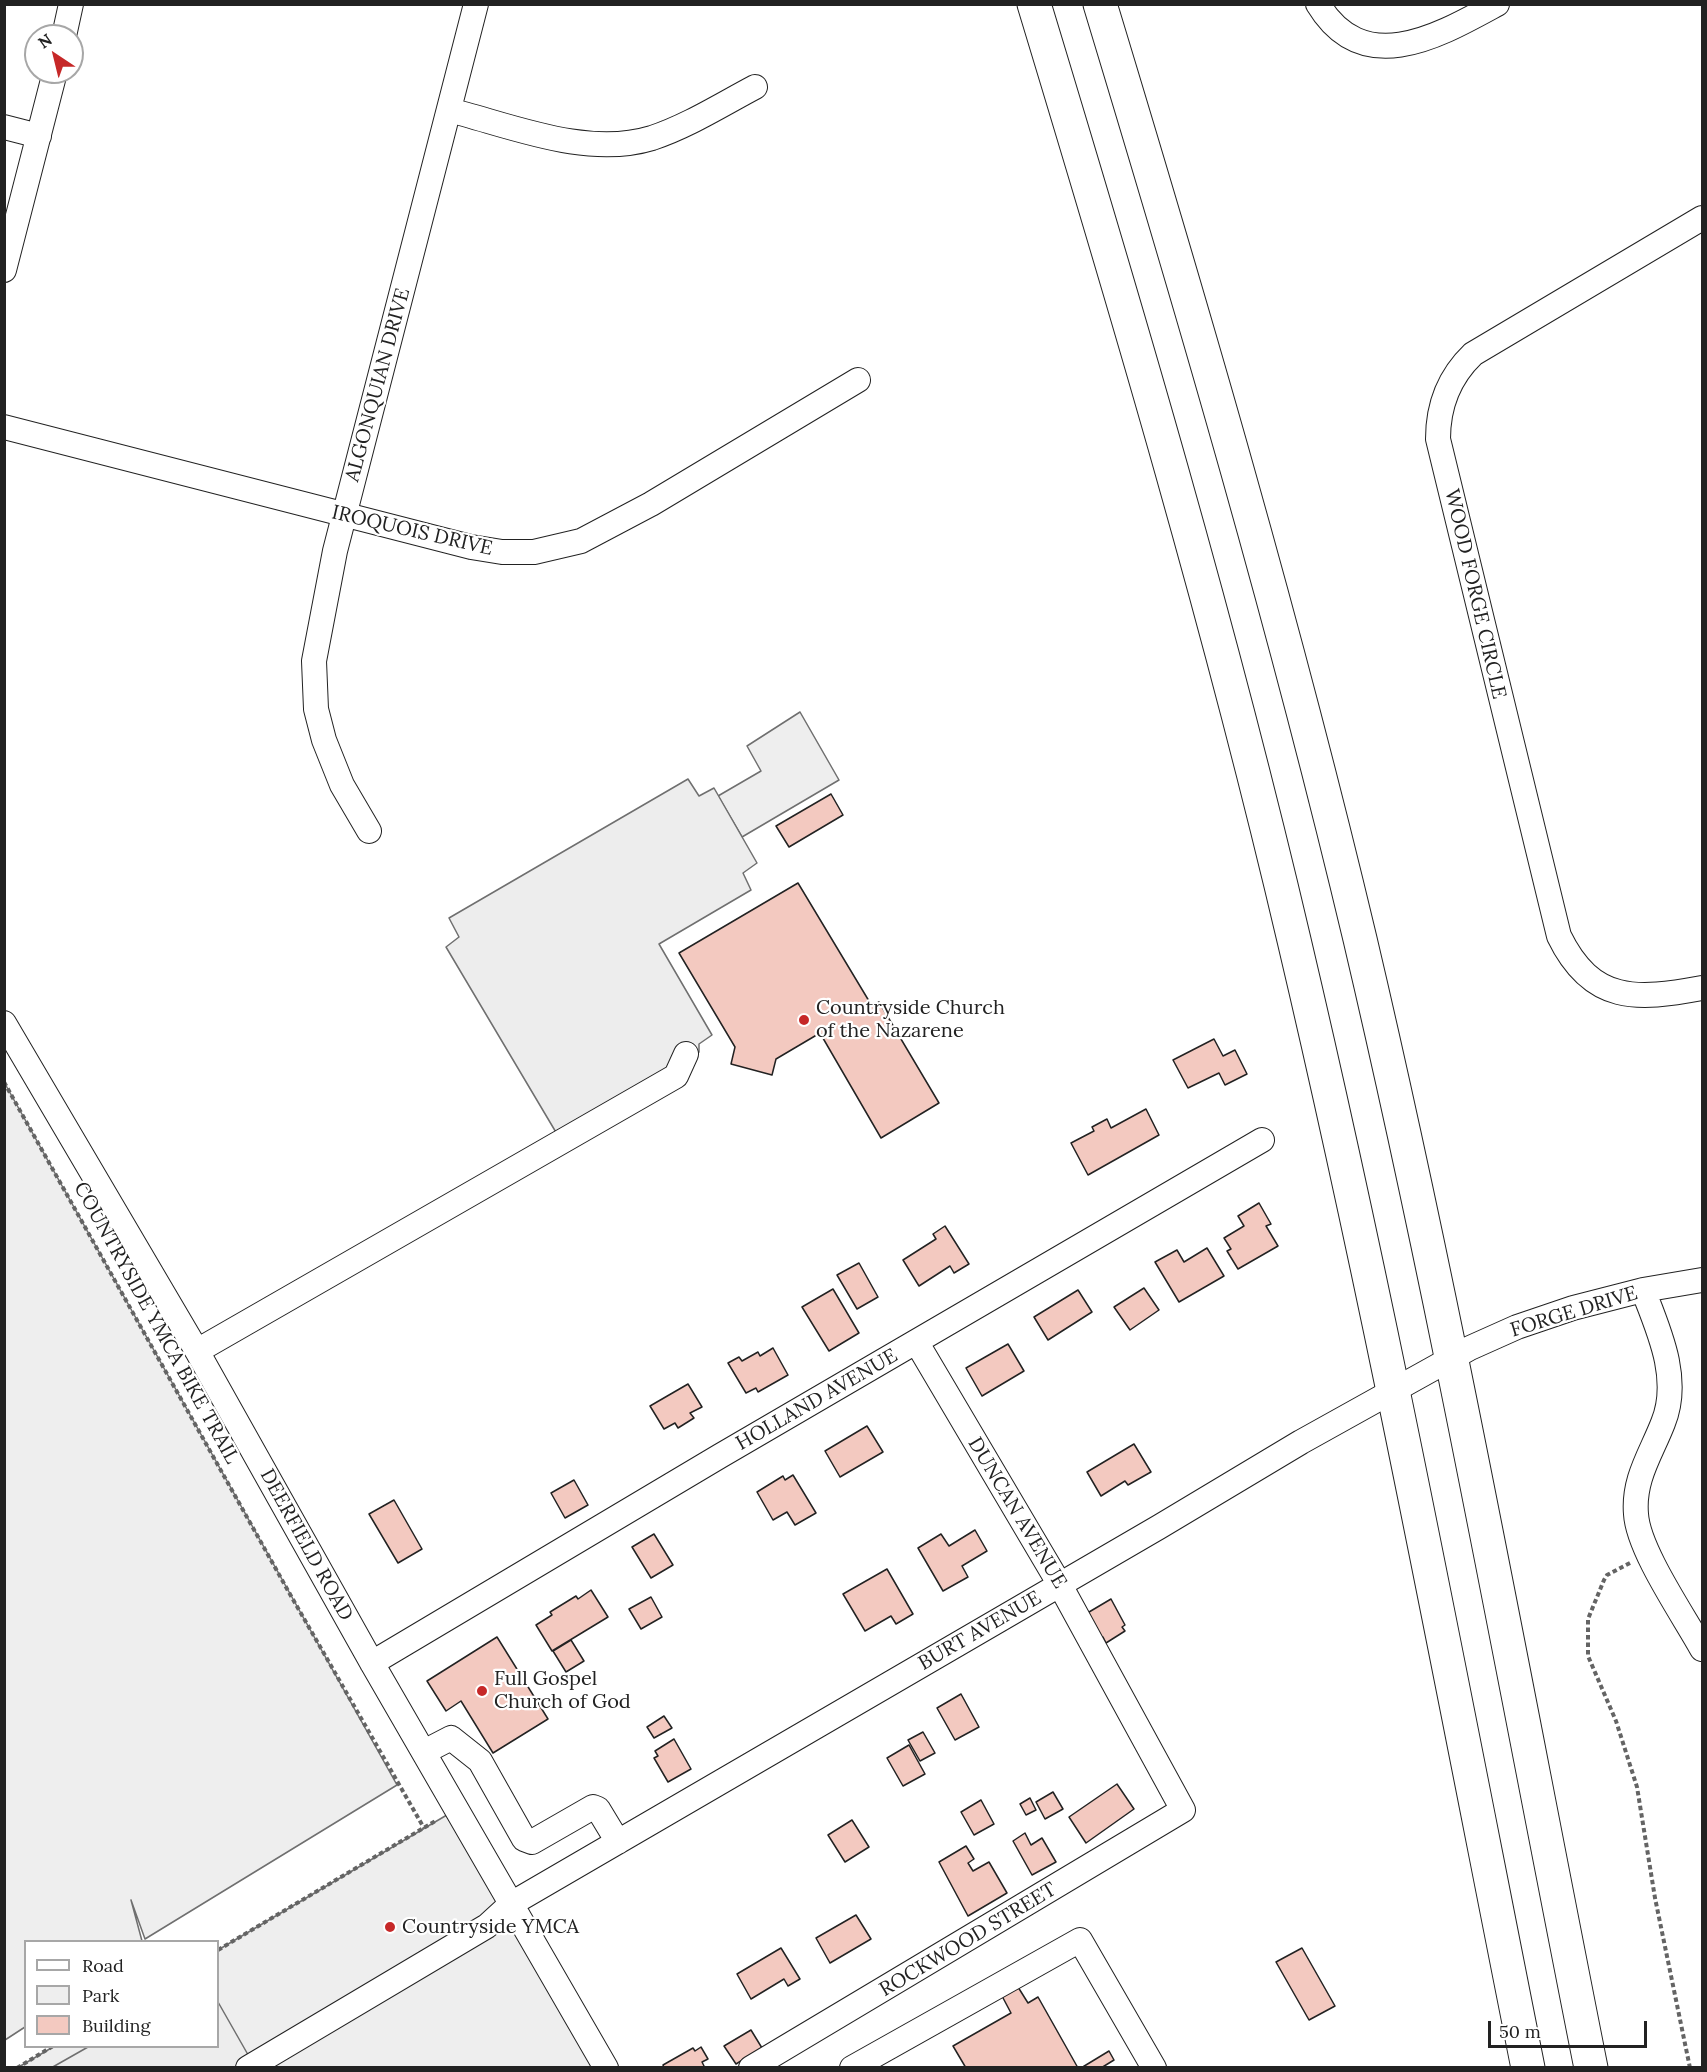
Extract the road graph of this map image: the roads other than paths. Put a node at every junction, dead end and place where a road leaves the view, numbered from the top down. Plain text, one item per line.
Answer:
1 (71, 4) edge
2 (476, 4) edge
3 (1035, 4) edge
4 (1100, 4) edge
5 (1318, 4) edge
6 (1497, 4) edge
7 (67, 24) edge
8 (52, 84) edge
9 (755, 87) dead end
10 (450, 110) junction
11 (4, 127) edge
12 (39, 136) junction
13 (1702, 218) edge
14 (4, 270) edge
15 (858, 380) dead end
16 (4, 427) edge
17 (345, 515) junction
18 (369, 831) dead end
19 (1702, 988) edge
20 (4, 1023) edge
21 (686, 1054) dead end
22 (1262, 1140) dead end
23 (1702, 1280) edge
24 (1643, 1290) junction
25 (916, 1343) junction
26 (197, 1351) junction
27 (1450, 1359) junction
28 (1393, 1390) junction
29 (1060, 1585) junction
30 (1702, 1649) edge
31 (372, 1663) junction
32 (424, 1752) junction
33 (1184, 1810) joint
34 (618, 1842) junction
35 (511, 1904) junction
36 (248, 2067) edge
37 (606, 2067) edge
38 (751, 2067) edge
39 (852, 2067) edge
40 (1154, 2067) edge
41 (1528, 2067) edge
42 (1592, 2067) edge

1 - 7 street
2 - 10 street, ALGONQUIAN DRIVE
3 - 28 highway
4 - 27 highway
5 - 6 street
8 - 12 street
9 - 10 street
10 - 17 street, ALGONQUIAN DRIVE
11 - 12 street
12 - 14 street
13 - 19 street, WOOD FORGE CIRCLE
15 - 17 street, IROQUOIS DRIVE
16 - 17 street, IROQUOIS DRIVE
17 - 18 street, ALGONQUIAN DRIVE
20 - 26 street, DEERFIELD ROAD
21 - 26 street
22 - 25 street, HOLLAND AVENUE
23 - 24 street, FORGE DRIVE
24 - 27 street, FORGE DRIVE
24 - 30 street
25 - 29 street, DUNCAN AVENUE
25 - 31 street, HOLLAND AVENUE
26 - 31 street, DEERFIELD ROAD
27 - 28 street, BURT AVENUE
27 - 42 highway
28 - 29 street, BURT AVENUE
28 - 41 highway
29 - 33 street, DUNCAN AVENUE
29 - 34 street, BURT AVENUE
31 - 32 street, DEERFIELD ROAD
32 - 34 street
32 - 35 street, DEERFIELD ROAD
33 - 38 street, ROCKWOOD STREET
34 - 35 street, BURT AVENUE
35 - 36 street, BURT AVENUE
35 - 37 street, DEERFIELD ROAD
39 - 40 street

